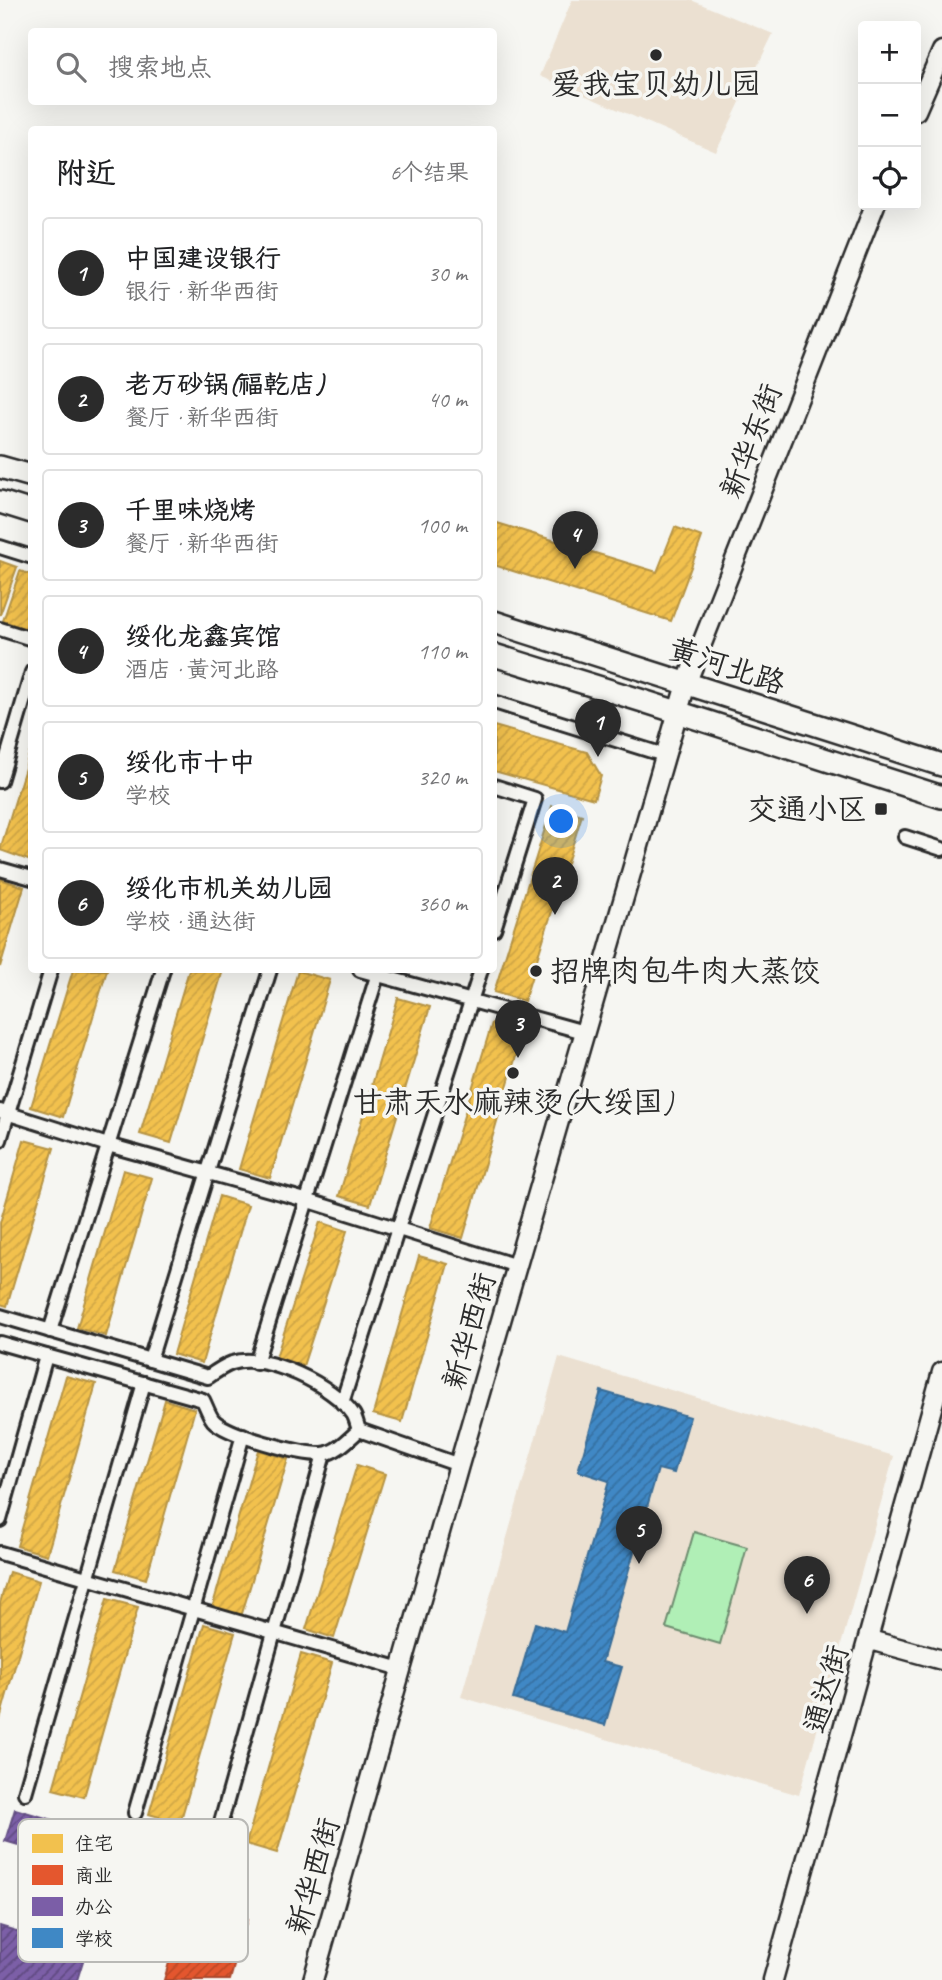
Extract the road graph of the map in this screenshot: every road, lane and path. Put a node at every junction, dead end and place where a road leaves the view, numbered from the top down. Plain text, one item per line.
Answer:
1 (942, 51) edge
2 (921, 99) edge
3 (873, 210) edge
4 (0, 467) edge
5 (28, 475) edge
6 (0, 502) edge
7 (28, 511) edge
8 (0, 547) edge
9 (28, 556) edge
10 (497, 623) edge
11 (0, 629) edge
12 (28, 638) edge
13 (497, 656) edge
14 (28, 686) edge
15 (681, 698) junction
16 (497, 703) edge
17 (664, 755) junction
18 (942, 765) edge
19 (0, 781) edge
20 (497, 787) edge
21 (942, 797) edge
22 (905, 837) dead end
23 (942, 849) edge
24 (0, 869) edge
25 (28, 877) edge
26 (497, 919) edge
27 (50, 973) edge
28 (162, 973) edge
29 (269, 973) edge
30 (378, 973) edge
31 (381, 973) edge
32 (480, 973) edge
33 (471, 1000) junction
34 (584, 1032) junction
35 (4, 1112) edge
36 (0, 1140) edge
37 (108, 1145) junction
38 (208, 1172) junction
39 (309, 1201) junction
40 (398, 1228) junction
41 (517, 1266) junction
42 (0, 1317) edge
43 (50, 1331) junction
44 (0, 1343) edge
45 (46, 1356) junction
46 (150, 1360) junction
47 (257, 1363) junction
48 (942, 1373) edge
49 (144, 1383) junction
50 (342, 1403) junction
51 (359, 1430) junction
52 (243, 1435) junction
53 (324, 1454) junction
54 (459, 1465) junction
55 (0, 1520) edge
56 (0, 1553) edge
57 (87, 1579) junction
58 (193, 1610) junction
59 (274, 1633) junction
60 (870, 1640) junction
61 (942, 1660) edge
62 (401, 1669) junction
63 (25, 1793) dead end
64 (135, 1813) dead end
65 (222, 1819) edge
66 (313, 1980) edge
67 (774, 1980) edge

1 - 2 main road
3 - 15 main road, 新华东街
4 - 5 main road
6 - 7 main road
8 - 9 street
10 - 15 main road, 黄河北路
11 - 12 street
13 - 15 main road, 黄河北路
14 - 19 street
15 - 17 main road, 新华西街
15 - 18 main road, 黄河北路
15 - 21 main road, 黄河北路
16 - 17 street
17 - 34 main road, 新华西街
20 - 26 street
22 - 23 street
24 - 25 street
27 - 35 street
28 - 37 street
29 - 38 street
30 - 39 street
31 - 33 street
32 - 33 street
33 - 34 street
33 - 40 street
34 - 41 main road, 新华西街
35 - 36 street
35 - 37 street
37 - 38 street
37 - 43 street
38 - 39 street
38 - 46 street
39 - 40 street
39 - 47 street
40 - 41 street
40 - 50 street
41 - 54 main road, 新华西街
42 - 43 street
43 - 46 street
44 - 45 street
45 - 49 street
45 - 55 street
46 - 47 street
47 - 50 street
48 - 60 main road, 通达街
49 - 52 street
49 - 57 street
50 - 51 street
51 - 53 street
51 - 54 street
52 - 53 street
52 - 58 street
53 - 59 street
54 - 62 main road, 新华西街
56 - 57 street
57 - 58 street
57 - 63 street
58 - 59 street
58 - 64 street
59 - 62 street
59 - 65 street
60 - 61 main road
60 - 67 main road, 通达街
62 - 66 main road, 新华西街

